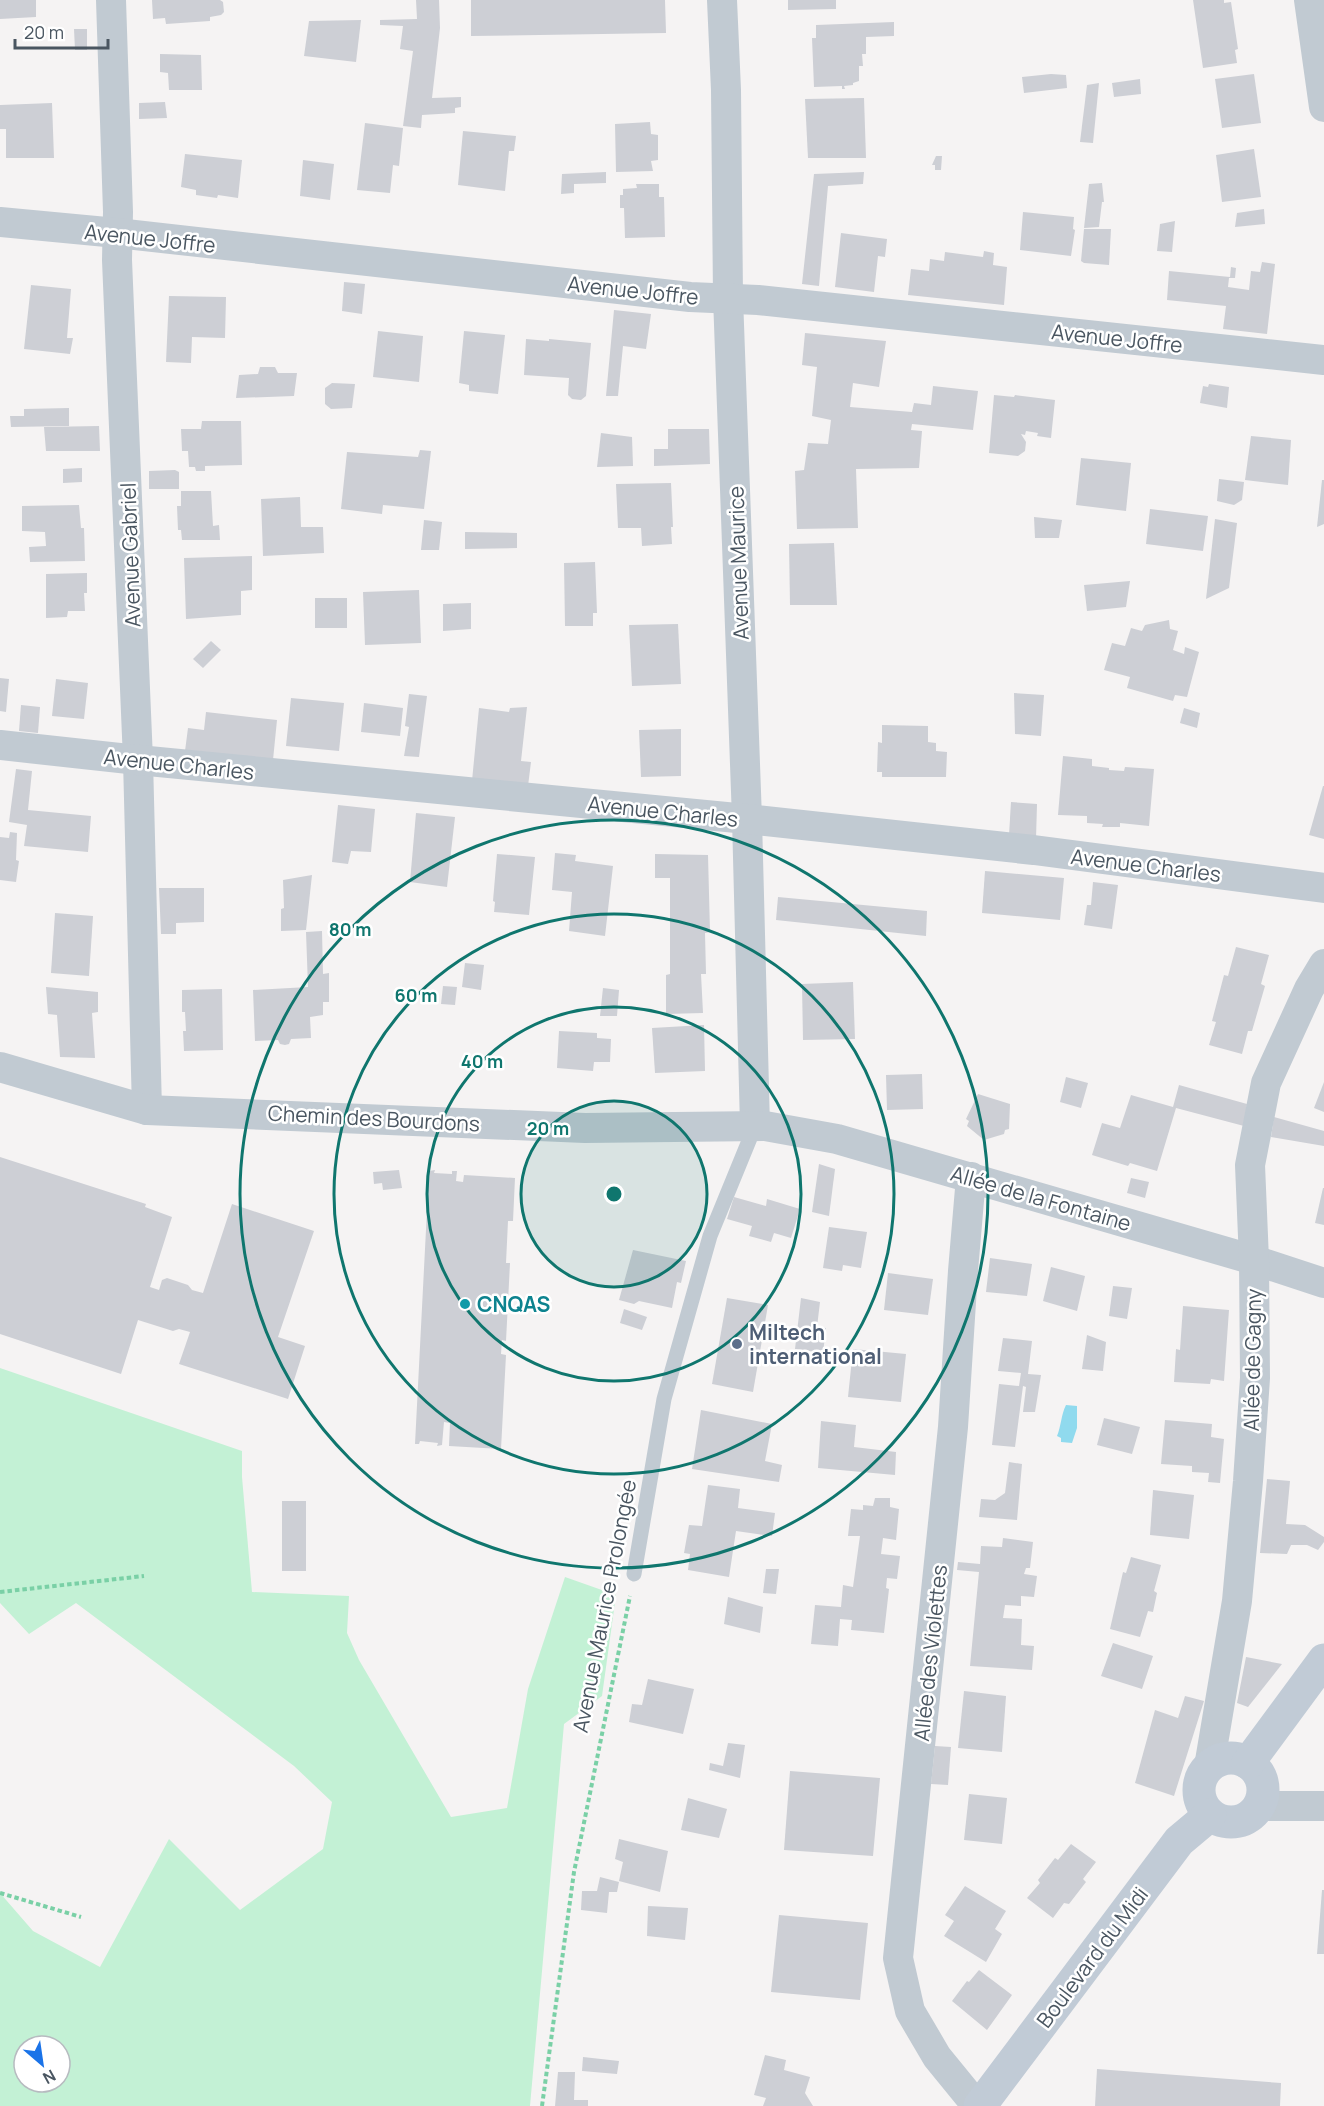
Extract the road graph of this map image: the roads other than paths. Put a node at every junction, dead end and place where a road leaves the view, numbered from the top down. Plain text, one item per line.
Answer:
1 (111, 0) edge
2 (722, 0) edge
3 (1309, 0) edge
4 (1324, 107) edge
5 (0, 222) edge
6 (117, 233) junction
7 (728, 297) junction
8 (1324, 360) edge
9 (0, 745) edge
10 (138, 760) junction
11 (747, 819) junction
12 (1324, 888) edge
13 (1324, 964) edge
14 (0, 1067) edge
15 (147, 1110) junction
16 (755, 1126) junction
17 (971, 1177) junction
18 (1254, 1260) junction
19 (1324, 1282) edge
20 (634, 1574) road end
21 (1324, 1660) edge
22 (1248, 1763) junction
23 (1209, 1767) junction
24 (1259, 1806) junction
25 (1324, 1806) edge
26 (1210, 1815) junction
27 (978, 2106) edge

1 - 6 street, Avenue Gabriel
2 - 7 street, Avenue Maurice
3 - 4 street
5 - 6 street, Avenue Joffre
6 - 7 street, Avenue Joffre
6 - 10 street, Avenue Gabriel
7 - 8 street, Avenue Joffre
7 - 11 street, Avenue Maurice
9 - 10 street, Avenue Charles
10 - 11 street, Avenue Charles
10 - 15 street, Avenue Gabriel
11 - 12 street, Avenue Charles
11 - 16 street, Avenue Maurice
13 - 18 street, Allée de Gagny
14 - 15 street, Chemin des Bourdons
15 - 16 street, Chemin des Bourdons
16 - 17 street, Allée de la Fontaine
16 - 20 lane, Avenue Maurice Prolongée
17 - 18 street, Allée de la Fontaine
17 - 27 street, Allée des Violettes
18 - 19 street, Allée de la Fontaine
18 - 23 street, Allée de Gagny
21 - 22 street
22 - 23 street
22 - 24 street
23 - 26 street
24 - 25 street
24 - 26 street
26 - 27 street, Boulevard du Midi

